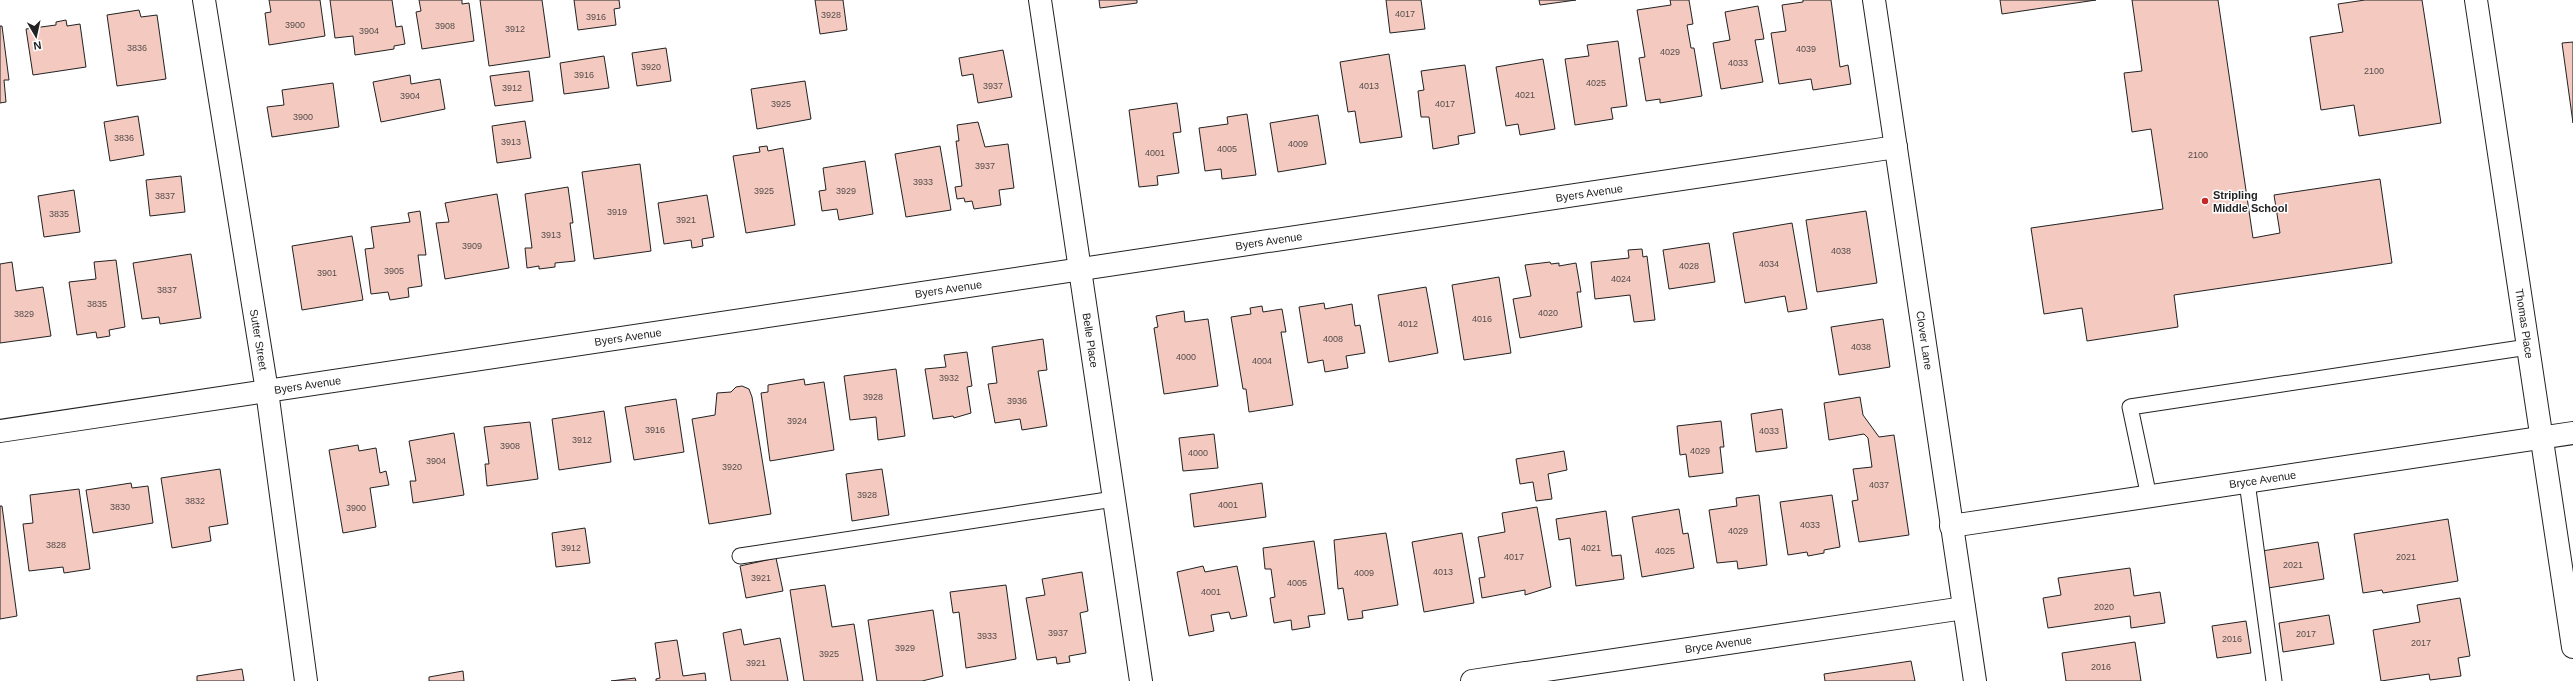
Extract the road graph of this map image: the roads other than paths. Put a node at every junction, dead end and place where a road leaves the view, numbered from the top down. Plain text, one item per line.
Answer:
1 (204, 0) edge
2 (1040, 0) edge
3 (1874, 0) edge
4 (2476, 0) edge
5 (1896, 147) junction
6 (1080, 268) junction
7 (2528, 347) junction
8 (267, 391) junction
9 (0, 431) edge
10 (2573, 433) edge
11 (2542, 437) junction
12 (2247, 482) junction
13 (2149, 497) junction
14 (1114, 499) junction
15 (1951, 526) junction
16 (740, 556) dead end
17 (1964, 608) junction
18 (2573, 647) edge
19 (306, 681) edge
20 (1141, 681) edge
21 (1472, 681) edge
22 (1975, 681) edge
23 (2274, 681) edge

1 - 8 street, Sutter Street
2 - 6 street, Belle Place
3 - 5 street, Clover Lane
4 - 7 street, Thomas Place
5 - 6 street, Byers Avenue
5 - 15 street, Clover Lane
6 - 8 street, Byers Avenue
6 - 14 street, Belle Place
7 - 11 street, Thomas Place
7 - 13 lane
8 - 9 street, Byers Avenue
8 - 19 street, Sutter Street
10 - 11 street, Bryce Avenue
11 - 12 street, Bryce Avenue
11 - 18 street, Thomas Place
12 - 13 street, Bryce Avenue
12 - 23 lane
13 - 15 street, Bryce Avenue
14 - 16 lane
14 - 20 street, Belle Place
15 - 17 street, Clover Lane
17 - 21 street, Bryce Avenue
17 - 22 street, Clover Lane

